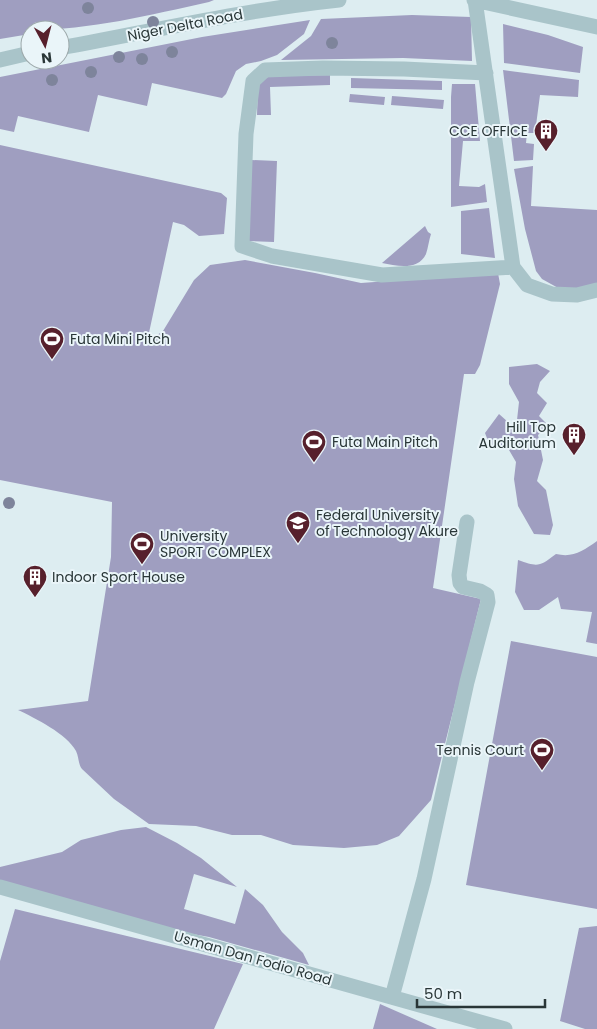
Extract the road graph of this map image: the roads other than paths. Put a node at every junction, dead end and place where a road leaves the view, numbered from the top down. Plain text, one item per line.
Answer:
1 (339, 0) edge
2 (474, 0) edge
3 (301, 2) edge
4 (597, 27) edge
5 (70, 46) edge
6 (20, 55) edge
7 (0, 60) edge
8 (486, 73) junction
9 (513, 267) junction
10 (597, 290) edge
11 (467, 522) dead end
12 (0, 887) edge
13 (392, 997) junction
14 (505, 1029) edge

1 - 3 street, Niger Delta Road
2 - 4 street
2 - 8 street
3 - 5 street, Niger Delta Road
6 - 7 street
8 - 9 street
8 - 9 street
9 - 10 street
11 - 13 street
12 - 13 street, Usman Dan Fodio Road
13 - 14 street, Usman Dan Fodio Road

